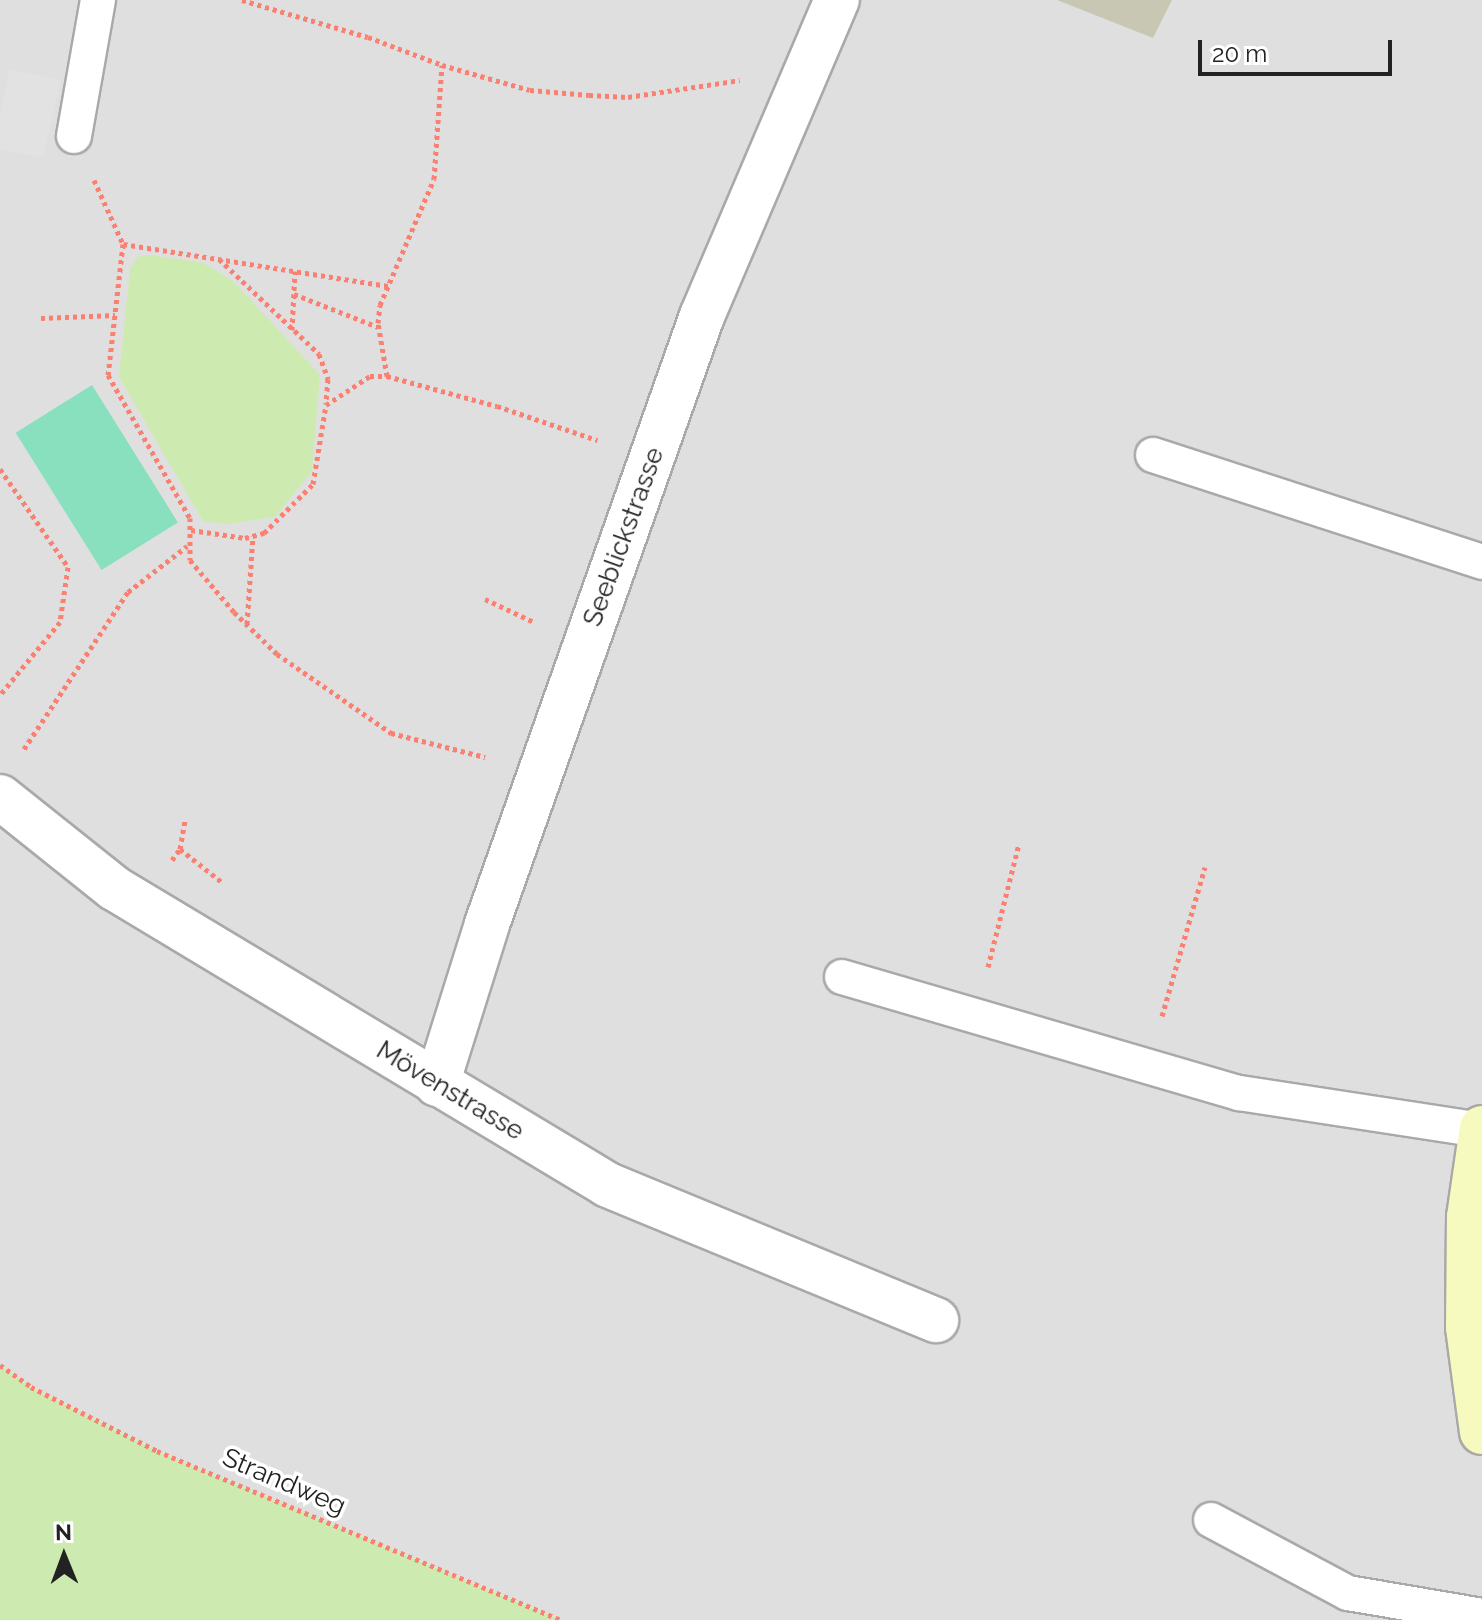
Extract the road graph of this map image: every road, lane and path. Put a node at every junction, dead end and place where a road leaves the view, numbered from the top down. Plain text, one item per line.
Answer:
1 (98, 0) edge
2 (242, 0) edge
3 (837, 0) edge
4 (442, 65) junction
5 (748, 79) dead end
6 (74, 136) joint
7 (123, 244) junction
8 (218, 259) junction
9 (295, 271) junction
10 (388, 286) junction
11 (294, 294) junction
12 (115, 315) junction
13 (41, 318) dead end
14 (378, 327) junction
15 (292, 330) junction
16 (387, 376) junction
17 (326, 405) junction
18 (613, 446) dead end
19 (1153, 455) dead end
20 (0, 469) edge
21 (191, 530) junction
22 (253, 536) junction
23 (187, 546) junction
24 (1482, 562) edge
25 (485, 599) dead end
26 (247, 624) junction
27 (543, 627) dead end
28 (0, 695) edge
29 (502, 760) dead end
30 (8, 778) edge
31 (1019, 844) dead end
32 (1205, 867) dead end
33 (842, 977) dead end
34 (976, 1017) junction
35 (1148, 1067) junction
36 (437, 1084) junction
37 (1482, 1129) edge
38 (936, 1320) dead end
39 (0, 1365) edge
40 (1482, 1432) edge
41 (1211, 1520) dead end
42 (1482, 1616) edge
43 (561, 1620) edge

1 - 6 lane
2 - 4 path
3 - 36 street, Seeblickstrasse
4 - 5 path
4 - 10 path
6 - 7 path
7 - 8 path
7 - 12 path
8 - 9 path
8 - 15 path
9 - 10 path
9 - 11 path
10 - 14 path
11 - 14 path
11 - 15 path
12 - 13 path
12 - 21 path
14 - 16 path
15 - 17 path
16 - 17 path
16 - 18 path
17 - 22 path
19 - 24 lane
20 - 28 path
21 - 22 path
21 - 23 path
22 - 26 path
23 - 26 path
23 - 30 path
25 - 27 path
26 - 29 path
30 - 36 street, Mövenstrasse
31 - 34 path
32 - 35 path
33 - 34 lane
34 - 35 lane
35 - 37 lane
36 - 38 street, Mövenstrasse
37 - 40 street
39 - 43 path, Strandweg
41 - 42 lane

